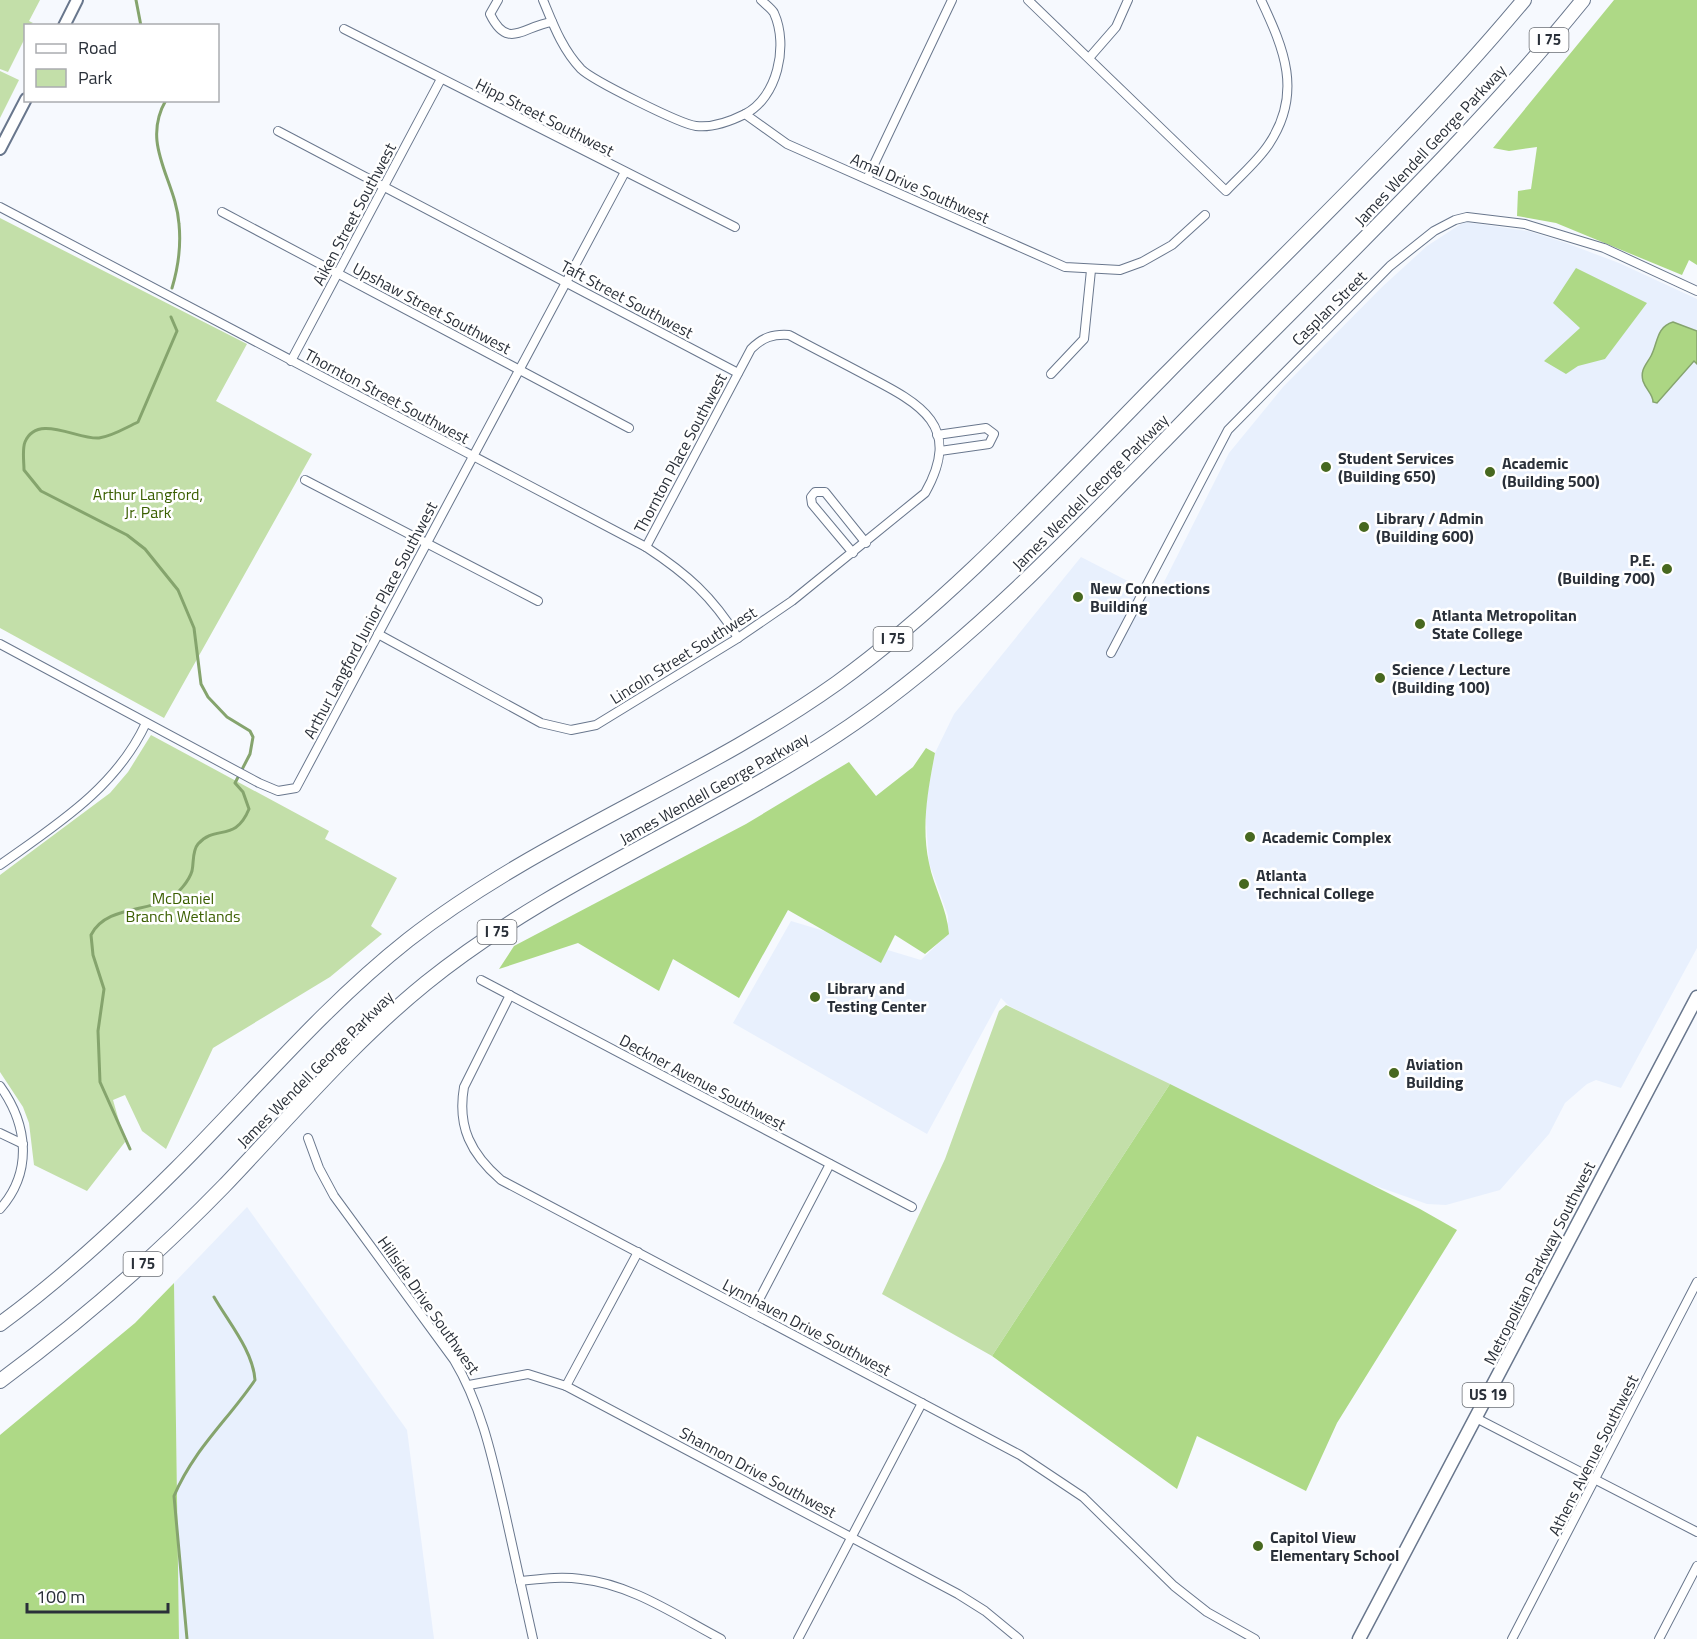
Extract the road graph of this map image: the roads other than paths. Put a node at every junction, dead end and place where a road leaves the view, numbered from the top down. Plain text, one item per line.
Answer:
1 (77, 0) edge
2 (498, 0) edge
3 (543, 0) edge
4 (761, 0) edge
5 (952, 0) edge
6 (1028, 0) edge
7 (1128, 0) edge
8 (1261, 0) edge
9 (1524, 0) edge
10 (1583, 0) edge
11 (552, 22) junction
12 (65, 24) edge
13 (344, 29) dead end
14 (1089, 58) junction
15 (441, 79) junction
16 (24, 102) edge
17 (745, 114) junction
18 (278, 131) dead end
19 (0, 149) edge
20 (625, 172) junction
21 (867, 179) junction
22 (384, 186) junction
23 (0, 207) edge
24 (222, 212) dead end
25 (1205, 215) dead end
26 (735, 227) dead end
27 (1091, 270) junction
28 (338, 273) junction
29 (566, 282) junction
30 (1697, 291) edge
31 (291, 360) junction
32 (519, 370) junction
33 (738, 373) junction
34 (1052, 374) dead end
35 (629, 428) dead end
36 (938, 435) junction
37 (940, 451) junction
38 (472, 457) junction
39 (305, 480) dead end
40 (866, 543) junction
41 (426, 544) junction
42 (646, 547) junction
43 (853, 553) junction
44 (538, 601) dead end
45 (378, 634) junction
46 (738, 638) junction
47 (0, 644) edge
48 (1111, 653) dead end
49 (146, 723) junction
50 (0, 865) edge
51 (481, 980) dead end
52 (510, 995) junction
53 (1697, 997) edge
54 (0, 1086) edge
55 (0, 1133) edge
56 (309, 1138) dead end
57 (23, 1144) junction
58 (830, 1164) junction
59 (912, 1207) dead end
60 (0, 1209) edge
61 (638, 1252) junction
62 (1697, 1282) edge
63 (752, 1313) junction
64 (0, 1324) edge
65 (0, 1381) edge
66 (469, 1385) junction
67 (566, 1386) junction
68 (922, 1403) junction
69 (1476, 1418) junction
70 (1596, 1480) junction
71 (1697, 1532) edge
72 (852, 1537) junction
73 (1697, 1566) edge
74 (520, 1581) junction
75 (533, 1639) edge
76 (721, 1639) edge
77 (798, 1639) edge
78 (1019, 1639) edge
79 (1255, 1639) edge
80 (1359, 1639) edge
81 (1512, 1639) edge
82 (1659, 1639) edge

1 - 12 main road
2 - 11 street
3 - 11 street
4 - 17 street
5 - 21 street
6 - 14 street
7 - 14 street
8 - 14 street
9 - 64 highway, James Wendell George Parkway / I 75
10 - 65 highway, James Wendell George Parkway / I 75
11 - 17 street
13 - 15 street, Hipp Street Southwest
15 - 20 street, Hipp Street Southwest
15 - 22 street, Aiken Street Southwest
16 - 19 main road
17 - 21 street, Amal Drive Southwest
18 - 22 street, Taft Street Southwest
20 - 26 street, Hipp Street Southwest
20 - 29 street, Arthur Langford Junior Place Southwest
21 - 27 street, Amal Drive Southwest
22 - 28 street, Aiken Street Southwest
22 - 29 street, Taft Street Southwest
23 - 31 street, Thornton Street Southwest
24 - 28 street, Upshaw Street Southwest
25 - 27 street, Amal Drive Southwest
27 - 34 street
28 - 31 street, Aiken Street Southwest
28 - 32 street, Upshaw Street Southwest
29 - 32 street, Arthur Langford Junior Place Southwest
29 - 33 street, Taft Street Southwest
30 - 48 street, Casplan Street
31 - 38 street, Thornton Street Southwest
32 - 35 street, Upshaw Street Southwest
32 - 38 street, Arthur Langford Junior Place Southwest
33 - 36 street
33 - 42 street, Thornton Place Southwest
36 - 37 street, Lincoln Street Southwest
36 - 37 street
37 - 40 street, Lincoln Street Southwest
38 - 41 street, Arthur Langford Junior Place Southwest
38 - 42 street, Thornton Street Southwest
39 - 41 street
40 - 43 street, Lincoln Street Southwest
40 - 43 street
41 - 44 street
41 - 45 street, Arthur Langford Junior Place Southwest
42 - 46 street, Thornton Street Southwest
43 - 46 street, Lincoln Street Southwest
45 - 46 street, Lincoln Street Southwest
45 - 49 street, Arthur Langford Junior Place Southwest
47 - 49 street, Arthur Langford Junior Place Southwest
49 - 50 street
51 - 52 street, Deckner Avenue Southwest
52 - 58 street, Deckner Avenue Southwest
52 - 61 street, Lynnhaven Drive Southwest
53 - 69 main road, Metropolitan Parkway Southwest / US 19
54 - 57 street
55 - 57 street
56 - 66 street, Hillside Drive Southwest
57 - 60 street
58 - 59 street, Deckner Avenue Southwest
58 - 63 street
61 - 63 street, Lynnhaven Drive Southwest
61 - 67 street
62 - 70 street, Athens Avenue Southwest
63 - 68 street, Lynnhaven Drive Southwest
66 - 67 street, Shannon Drive Southwest
66 - 74 street, Hillside Drive Southwest
67 - 72 street, Shannon Drive Southwest
68 - 72 street
68 - 79 street, Lynnhaven Drive Southwest
69 - 70 street
69 - 80 main road, Metropolitan Parkway Southwest / US 19
70 - 71 street
70 - 81 street, Athens Avenue Southwest
72 - 77 street
72 - 78 street, Shannon Drive Southwest
73 - 82 street
74 - 75 street, Hillside Drive Southwest
74 - 76 street

